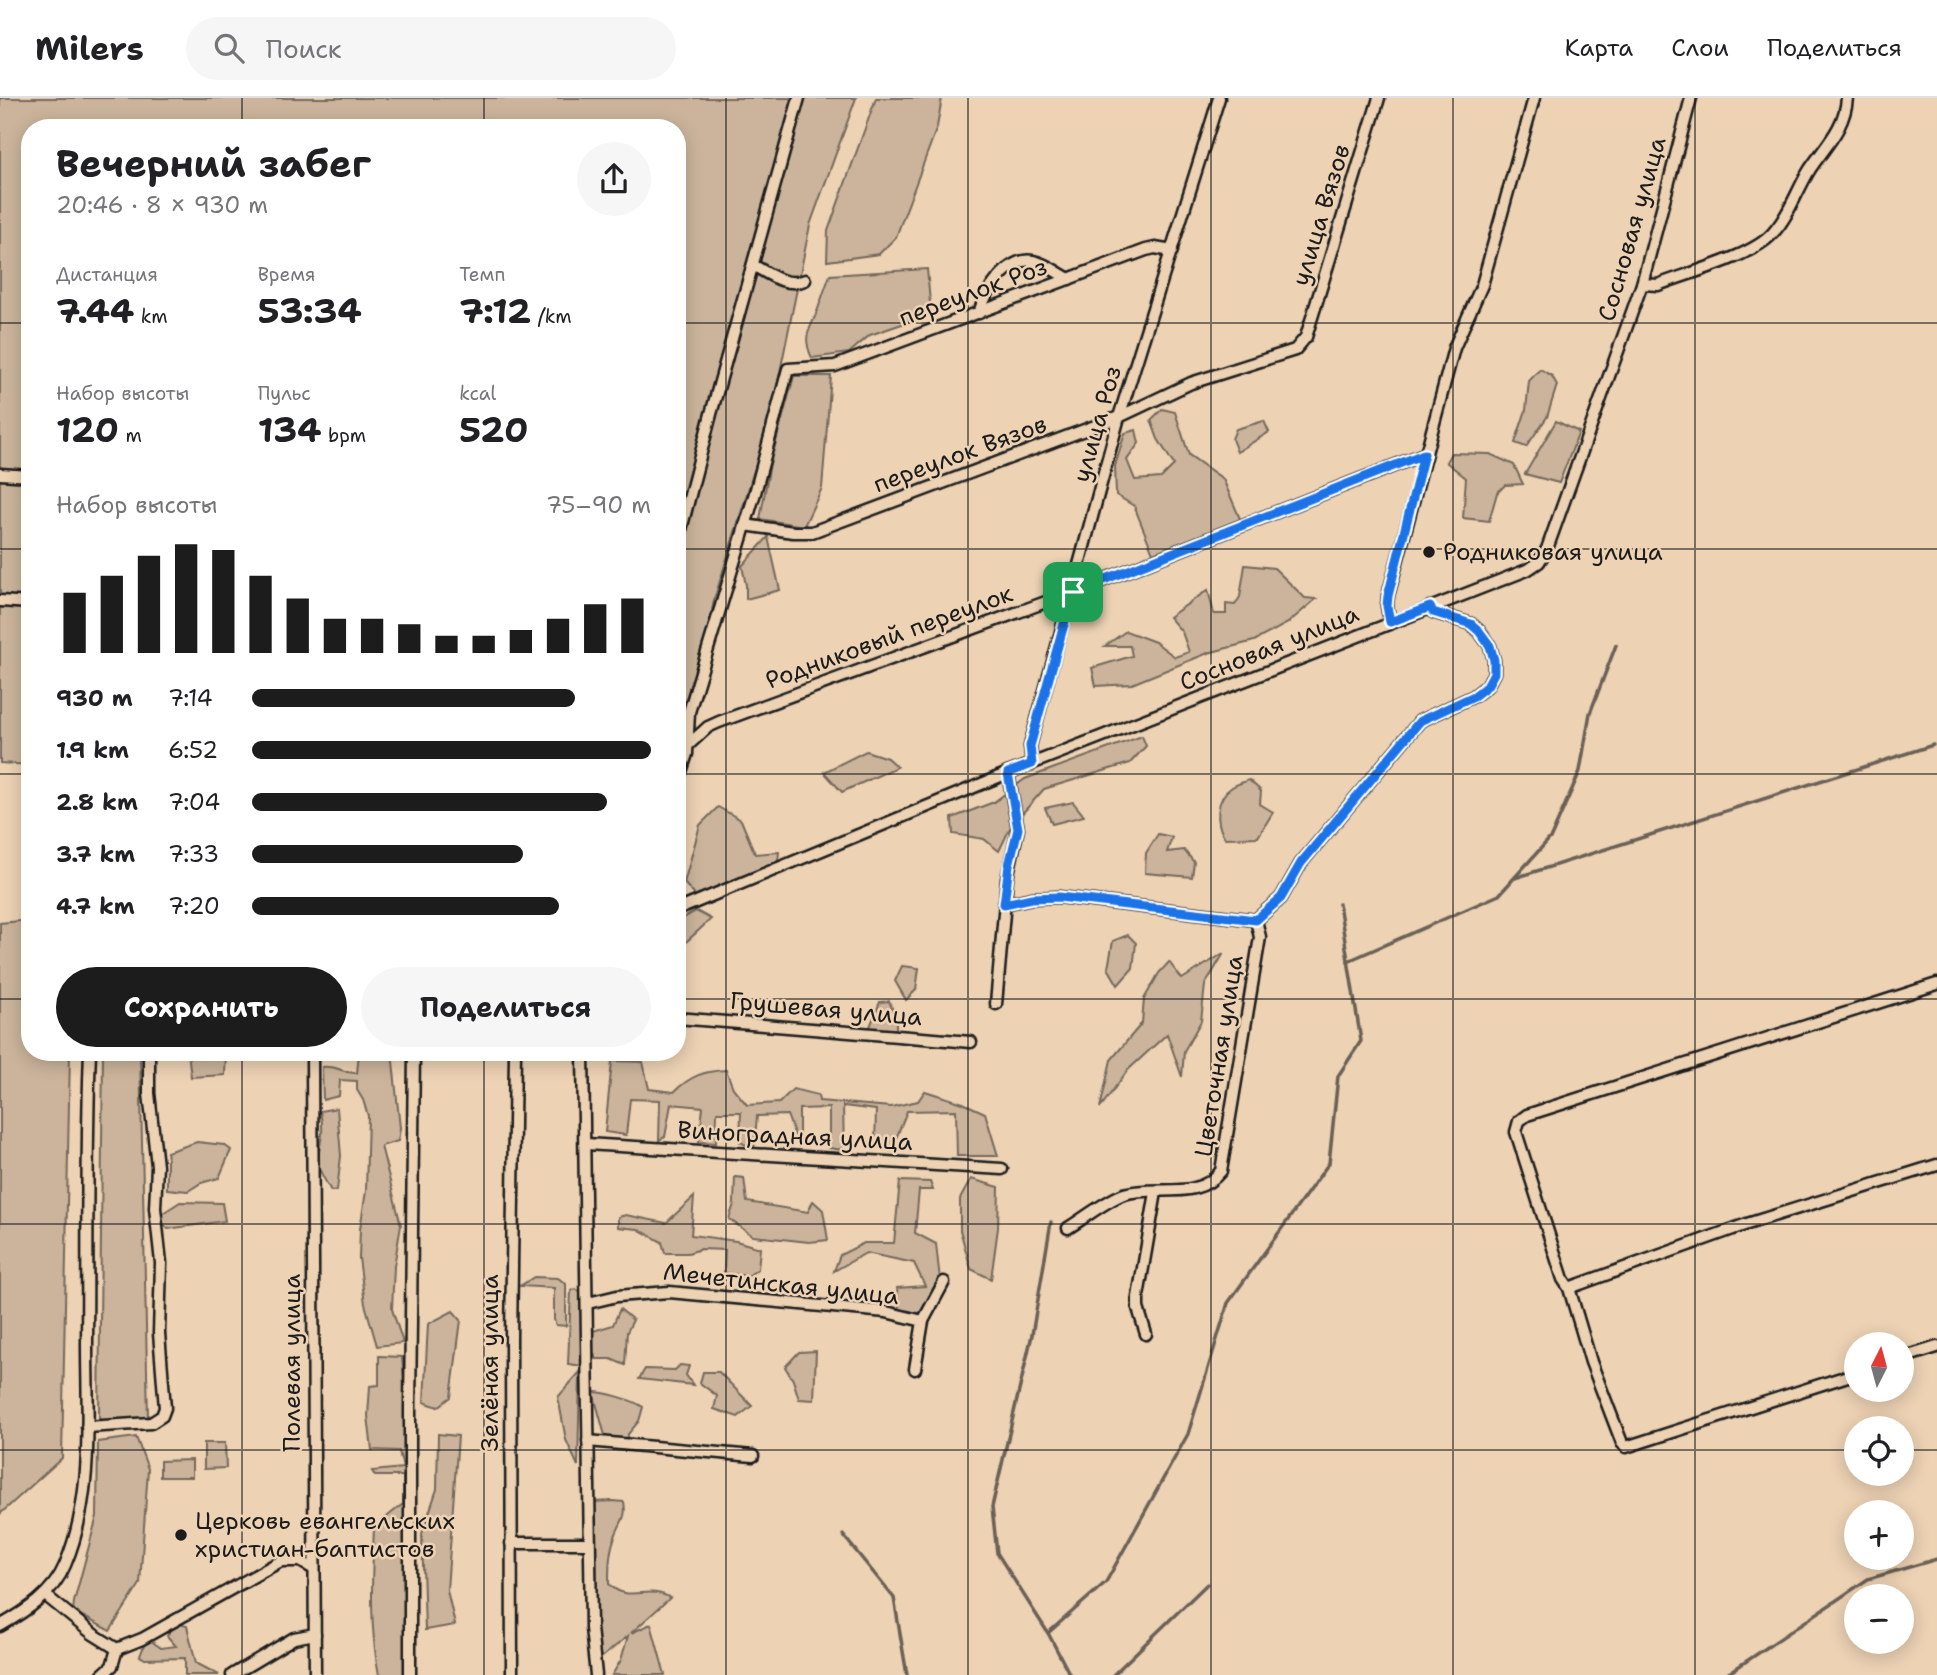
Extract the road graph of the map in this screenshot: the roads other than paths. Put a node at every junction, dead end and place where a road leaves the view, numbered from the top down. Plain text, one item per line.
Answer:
1 (799, 98) edge
2 (1219, 98) edge
3 (1379, 98) edge
4 (1534, 98) edge
5 (1691, 98) edge
6 (1847, 98) edge
7 (1172, 251) junction
8 (753, 265) junction
9 (1069, 279) junction
10 (806, 280) dead end
11 (1642, 284) junction
12 (979, 313) junction
13 (1302, 344) joint
14 (1119, 417) junction
15 (1424, 454) junction
16 (0, 474) edge
17 (21, 475) edge
18 (686, 501) edge
19 (745, 525) junction
20 (1073, 592) junction
21 (0, 601) edge
22 (21, 602) edge
23 (1430, 607) junction
24 (1390, 622) junction
25 (687, 746) junction
26 (686, 750) edge
27 (1032, 764) junction
28 (1008, 773) junction
29 (1004, 904) junction
30 (686, 906) edge
31 (1256, 920) junction
32 (1937, 984) edge
33 (996, 1004) dead end
34 (686, 1019) edge
35 (971, 1042) dead end
36 (90, 1061) edge
37 (149, 1061) edge
38 (312, 1061) edge
39 (414, 1061) edge
40 (515, 1061) edge
41 (583, 1061) edge
42 (586, 1144) junction
43 (1937, 1165) edge
44 (1002, 1169) dead end
45 (1156, 1192) junction
46 (1068, 1228) dead end
47 (944, 1282) dead end
48 (1569, 1288) junction
49 (588, 1303) junction
50 (923, 1321) junction
51 (1146, 1334) dead end
52 (1937, 1347) edge
53 (1914, 1354) edge
54 (915, 1369) dead end
55 (1844, 1377) edge
56 (87, 1427) junction
57 (588, 1441) junction
58 (753, 1456) dead end
59 (511, 1542) junction
60 (589, 1543) junction
61 (314, 1569) junction
62 (44, 1595) junction
63 (0, 1626) edge
64 (315, 1634) junction
65 (117, 1649) junction
66 (102, 1675) edge
67 (232, 1675) edge
68 (315, 1675) edge
69 (410, 1675) edge
70 (512, 1675) edge
71 (596, 1675) edge

1 - 8 street
2 - 7 street, улица Роз
3 - 13 street, улица Вязов
4 - 15 street
5 - 11 street, Сосновая улица
6 - 11 street
7 - 9 street, переулок Роз
7 - 14 street, улица Роз
8 - 10 street
8 - 18 street
9 - 12 street, переулок Роз
9 - 12 street
11 - 23 street, Сосновая улица
12 - 19 street, переулок Роз
13 - 14 street, переулок Вязов
14 - 19 street, переулок Вязов
14 - 20 street, улица Роз
15 - 20 street, Родниковый переулок
15 - 24 street
16 - 17 street
19 - 25 street
20 - 25 street, Родниковый переулок
20 - 27 street, улица Роз
21 - 22 street
23 - 24 street, Сосновая улица
23 - 31 street
24 - 27 street, Сосновая улица
25 - 26 street
27 - 28 street, Сосновая улица
28 - 29 street
28 - 30 street, Сосновая улица
29 - 31 street
29 - 33 street
31 - 45 street, Цветочная улица
32 - 48 street
34 - 35 street, Грушевая улица
36 - 56 street
37 - 56 street
38 - 61 street, Полевая улица
39 - 69 street
40 - 59 street, Зелёная улица
41 - 42 street
42 - 44 street, Виноградная улица
42 - 49 street
43 - 48 street
45 - 46 street, Цветочная улица
45 - 51 street
47 - 50 street
48 - 55 street
49 - 50 street, Мечетинская улица
49 - 57 street
50 - 54 street, Мечетинская улица
52 - 53 street
56 - 62 street
57 - 58 street
57 - 60 street
59 - 60 street
59 - 70 street, Зелёная улица
60 - 71 street
61 - 64 street, Полевая улица
61 - 65 street
62 - 63 street
62 - 65 street
64 - 67 street
64 - 68 street, Полевая улица
65 - 66 street

